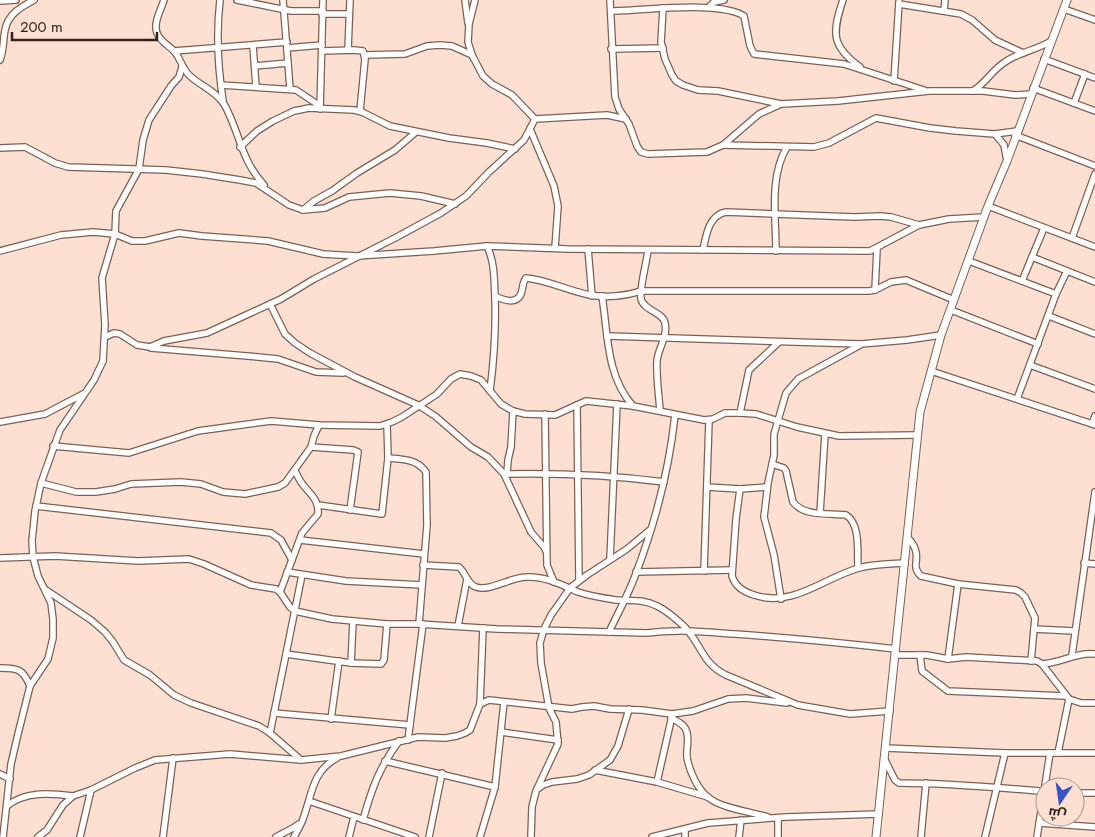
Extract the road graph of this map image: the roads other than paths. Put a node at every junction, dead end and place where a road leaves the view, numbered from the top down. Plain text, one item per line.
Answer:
1 (16, 0) edge
2 (34, 0) edge
3 (164, 0) edge
4 (220, 0) edge
5 (237, 0) edge
6 (283, 0) edge
7 (323, 0) edge
8 (350, 0) edge
9 (465, 0) edge
10 (475, 0) edge
11 (610, 0) edge
12 (724, 0) edge
13 (843, 0) edge
14 (945, 0) edge
15 (1067, 0) edge
16 (0, 1) edge
17 (899, 2) edge
18 (710, 6) junction
19 (663, 8) junction
20 (1064, 9) junction
21 (284, 10) junction
22 (611, 11) junction
23 (944, 11) junction
24 (322, 12) junction
25 (349, 14) junction
26 (1095, 20) edge
27 (469, 24) junction
28 (1051, 41) junction
29 (287, 45) junction
30 (253, 46) junction
31 (218, 47) junction
32 (322, 48) junction
33 (663, 48) junction
34 (348, 50) junction
35 (611, 50) junction
36 (174, 51) junction
37 (1023, 53) junction
38 (365, 55) junction
39 (472, 55) junction
40 (1044, 59) junction
41 (0, 60) edge
42 (288, 63) junction
43 (255, 66) junction
44 (182, 67) junction
45 (865, 70) junction
46 (1085, 74) junction
47 (1095, 78) edge
48 (894, 81) junction
49 (220, 85) junction
50 (256, 87) junction
51 (290, 89) junction
52 (929, 91) junction
53 (974, 91) junction
54 (1032, 91) junction
55 (1074, 103) junction
56 (223, 104) junction
57 (781, 104) junction
58 (320, 107) junction
59 (1095, 110) edge
60 (360, 112) junction
61 (535, 119) junction
62 (626, 119) junction
63 (530, 130) junction
64 (416, 132) junction
65 (1016, 133) junction
66 (996, 134) junction
67 (723, 146) junction
68 (240, 147) junction
69 (787, 147) junction
70 (0, 148) edge
71 (515, 149) junction
72 (1007, 161) junction
73 (1095, 166) edge
74 (139, 169) junction
75 (1095, 174) edge
76 (269, 191) junction
77 (455, 204) junction
78 (988, 206) junction
79 (303, 210) junction
80 (776, 214) junction
81 (984, 216) junction
82 (919, 225) junction
83 (1044, 228) junction
84 (115, 234) junction
85 (1072, 238) junction
86 (487, 246) junction
87 (1095, 247) edge
88 (555, 248) junction
89 (588, 249) junction
90 (877, 249) junction
91 (648, 250) junction
92 (704, 250) junction
93 (0, 251) edge
94 (776, 252) junction
95 (357, 256) junction
96 (1032, 257) junction
97 (969, 261) junction
98 (1067, 271) junction
99 (1022, 281) junction
100 (1095, 282) edge
101 (875, 290) junction
102 (641, 291) junction
103 (1056, 294) junction
104 (495, 296) junction
105 (592, 296) junction
106 (602, 296) junction
107 (954, 300) junction
108 (270, 304) junction
109 (951, 310) junction
110 (1049, 316) junction
111 (941, 334) junction
112 (1095, 334) edge
113 (607, 336) junction
114 (105, 337) junction
115 (664, 337) junction
116 (778, 342) junction
117 (862, 344) junction
118 (1038, 344) junction
119 (150, 347) junction
120 (1030, 365) junction
121 (931, 371) junction
122 (350, 374) junction
123 (1095, 389) edge
124 (490, 391) junction
125 (84, 393) junction
126 (1017, 399) junction
127 (617, 404) junction
128 (418, 405) junction
129 (577, 405) junction
130 (633, 406) junction
131 (513, 411) junction
132 (660, 411) junction
133 (740, 413) junction
134 (546, 414) junction
135 (675, 415) junction
136 (1095, 416) edge
137 (709, 420) junction
138 (0, 422) edge
139 (778, 422) junction
140 (387, 424) junction
141 (1094, 424) edge
142 (319, 425) junction
143 (825, 434) junction
144 (917, 435) junction
145 (53, 446) junction
146 (311, 447) junction
147 (388, 458) junction
148 (772, 464) junction
149 (295, 471) junction
150 (506, 474) junction
151 (546, 474) junction
152 (578, 475) junction
153 (613, 476) junction
154 (41, 482) junction
155 (664, 482) junction
156 (707, 487) junction
157 (767, 487) junction
158 (740, 488) junction
159 (1095, 492) edge
160 (318, 504) junction
161 (36, 506) junction
162 (350, 510) junction
163 (820, 513) junction
164 (1092, 528) edge
165 (651, 529) junction
166 (907, 537) junction
167 (300, 540) junction
168 (546, 551) junction
169 (424, 554) junction
170 (34, 557) junction
171 (0, 558) edge
172 (292, 560) junction
173 (610, 560) junction
174 (905, 563) junction
175 (1084, 563) junction
176 (1095, 564) edge
177 (423, 565) junction
178 (858, 568) junction
179 (732, 570) junction
180 (704, 571) junction
181 (287, 572) junction
182 (636, 572) junction
183 (302, 575) junction
184 (467, 579) junction
185 (578, 580) junction
186 (554, 582) junction
187 (958, 584) junction
188 (422, 585) junction
189 (570, 588) junction
190 (46, 590) junction
191 (280, 592) junction
192 (781, 599) junction
193 (624, 600) junction
194 (295, 611) junction
195 (353, 622) junction
196 (387, 624) junction
197 (421, 624) junction
198 (458, 626) junction
199 (483, 628) junction
200 (544, 629) junction
201 (1034, 629) junction
202 (688, 630) junction
203 (1074, 631) junction
204 (609, 632) junction
205 (896, 652) junction
206 (286, 654) junction
207 (1095, 654) edge
208 (920, 655) junction
209 (1072, 655) junction
210 (948, 659) junction
211 (339, 661) junction
212 (1031, 661) junction
213 (351, 663) junction
214 (1042, 664) junction
215 (0, 668) edge
216 (30, 686) junction
217 (1068, 697) junction
218 (504, 702) junction
219 (1095, 703) edge
220 (480, 704) junction
221 (798, 705) junction
222 (549, 708) junction
223 (629, 709) junction
224 (890, 712) junction
225 (274, 713) junction
226 (672, 716) junction
227 (332, 718) junction
228 (410, 725) junction
229 (501, 732) junction
230 (270, 733) junction
231 (408, 740) junction
232 (558, 740) junction
233 (399, 741) junction
234 (886, 748) junction
235 (1005, 753) junction
236 (1050, 753) junction
237 (1058, 753) junction
238 (1095, 753) edge
239 (341, 756) junction
240 (173, 758) junction
241 (884, 758) junction
242 (300, 760) junction
243 (385, 761) junction
244 (595, 770) junction
245 (442, 773) junction
246 (0, 774) edge
247 (1046, 777) edge
248 (10, 779) junction
249 (657, 782) junction
250 (926, 783) junction
251 (494, 787) junction
252 (998, 788) junction
253 (91, 790) junction
254 (536, 791) junction
255 (1035, 792) edge
256 (74, 796) junction
257 (708, 798) junction
258 (309, 801) junction
259 (7, 806) junction
260 (879, 814) junction
261 (354, 817) junction
262 (775, 818) junction
263 (363, 820) junction
264 (741, 820) junction
265 (302, 821) junction
266 (685, 829) junction
267 (407, 836) edge
268 (3, 837) edge
269 (38, 837) edge
270 (80, 837) edge
271 (163, 837) edge
272 (276, 837) edge
273 (294, 837) edge
274 (349, 837) edge
275 (415, 837) edge
276 (430, 837) edge
277 (480, 837) edge
278 (534, 837) edge
279 (652, 837) edge
280 (684, 837) edge
281 (739, 837) edge
282 (778, 837) edge
283 (876, 837) edge
284 (921, 837) edge
285 (926, 837) edge
286 (986, 837) edge

1 - 16 street
2 - 41 street
3 - 36 street
4 - 31 street
5 - 21 street
6 - 21 street
7 - 24 street
8 - 25 street
9 - 27 street
10 - 27 street
11 - 22 street
12 - 18 street
13 - 45 street
14 - 23 street
15 - 20 street
17 - 23 street
17 - 48 street
18 - 19 street
18 - 45 street
19 - 22 street
19 - 33 street
20 - 26 street
20 - 28 street
21 - 24 street
21 - 29 street
22 - 35 street
23 - 37 street
24 - 25 street
24 - 32 street
25 - 34 street
27 - 39 street
28 - 37 street
28 - 40 street
29 - 30 street
29 - 32 street
29 - 42 street
30 - 31 street
30 - 43 street
31 - 36 street
31 - 49 street
32 - 34 street
32 - 58 street
33 - 35 street
33 - 57 street
34 - 38 street
35 - 62 street
36 - 44 street
37 - 53 street
38 - 39 street
38 - 60 street
39 - 61 street
40 - 46 street
40 - 54 street
42 - 43 street
42 - 51 street
43 - 50 street
44 - 56 street
44 - 74 street
45 - 48 street
46 - 47 street
46 - 55 street
48 - 52 street
49 - 50 street
49 - 56 street
50 - 51 street
51 - 58 street
52 - 53 street
52 - 57 street
53 - 54 street
54 - 55 street
54 - 65 street
55 - 59 street
56 - 68 street
57 - 67 street
58 - 60 street
58 - 68 street
60 - 64 street
61 - 62 street
61 - 63 street
62 - 67 street
63 - 71 street
63 - 88 street
64 - 71 street
64 - 79 street
65 - 66 street
65 - 72 street
65 - 73 street
66 - 69 street
66 - 72 street
67 - 69 street
68 - 76 street
69 - 80 street
70 - 74 street
71 - 77 street
72 - 78 street
74 - 76 street
74 - 84 street
75 - 85 street
76 - 79 street
77 - 79 street
77 - 95 street
78 - 81 street
78 - 83 street
80 - 82 street
80 - 92 street
80 - 94 street
81 - 82 street
81 - 97 street
82 - 90 street
83 - 85 street
83 - 96 street
84 - 93 street
84 - 95 street
84 - 114 street
85 - 87 street
86 - 88 street
86 - 95 street
86 - 104 street
88 - 89 street
89 - 91 street
89 - 105 street
90 - 94 street
90 - 101 street
91 - 92 street
91 - 102 street
92 - 94 street
95 - 108 street
96 - 98 street
96 - 99 street
97 - 99 street
97 - 107 street
98 - 100 street
98 - 103 street
99 - 103 street
101 - 102 street
101 - 107 street
102 - 106 street
102 - 115 street
103 - 110 street
104 - 105 street
104 - 124 street
105 - 106 street
106 - 113 street
107 - 109 street
108 - 119 street
108 - 122 street
109 - 111 street
109 - 118 street
110 - 112 street
110 - 118 street
111 - 117 street
111 - 121 street
113 - 115 street
113 - 130 street
114 - 119 street
114 - 125 street
115 - 116 street
115 - 132 street
116 - 117 street
116 - 133 street
117 - 139 street
118 - 120 street
119 - 122 street
120 - 123 street
120 - 126 street
121 - 126 street
121 - 144 street
122 - 128 street
124 - 128 street
124 - 131 street
125 - 138 street
125 - 145 street
126 - 141 street
127 - 129 street
127 - 130 street
127 - 153 street
128 - 140 street
128 - 150 street
129 - 134 street
129 - 152 street
130 - 132 street
131 - 134 street
131 - 150 street
132 - 135 street
133 - 137 street
133 - 139 street
134 - 151 street
135 - 137 street
135 - 155 street
136 - 141 street
137 - 156 street
139 - 143 street
139 - 148 street
140 - 142 street
140 - 147 street
142 - 145 street
142 - 146 street
143 - 144 street
143 - 163 street
144 - 166 street
145 - 154 street
146 - 149 street
146 - 162 street
147 - 162 street
147 - 169 street
148 - 157 street
148 - 163 street
149 - 154 street
149 - 160 street
150 - 151 street
150 - 168 street
151 - 152 street
151 - 168 street
152 - 153 street
152 - 185 street
153 - 155 street
153 - 173 street
154 - 161 street
155 - 165 street
156 - 158 street
156 - 180 street
157 - 158 street
157 - 192 street
158 - 179 street
159 - 164 street
160 - 162 street
160 - 167 street
161 - 170 street
161 - 172 street
163 - 178 street
164 - 175 street
165 - 173 street
165 - 182 street
166 - 174 street
166 - 187 street
167 - 169 street
167 - 172 street
168 - 186 street
169 - 177 street
170 - 171 street
170 - 190 street
170 - 191 street
172 - 181 street
173 - 185 street
174 - 178 street
174 - 205 street
175 - 176 street
175 - 203 street
177 - 184 street
177 - 188 street
178 - 192 street
179 - 180 street
179 - 192 street
180 - 182 street
181 - 183 street
181 - 191 street
182 - 193 street
183 - 188 street
183 - 194 street
184 - 186 street
184 - 198 street
185 - 189 street
186 - 189 street
187 - 201 street
187 - 210 street
188 - 197 street
189 - 193 street
189 - 200 street
190 - 216 street
190 - 230 street
191 - 194 street
193 - 202 street
193 - 204 street
194 - 195 street
194 - 206 street
195 - 196 street
195 - 213 street
196 - 197 street
196 - 213 street
197 - 198 street
197 - 228 street
198 - 199 street
199 - 200 street
199 - 220 street
200 - 204 street
200 - 222 street
201 - 203 street
201 - 212 street
202 - 204 street
202 - 205 street
202 - 221 street
203 - 209 street
205 - 208 street
205 - 224 street
206 - 211 street
206 - 225 street
207 - 209 street
208 - 210 street
208 - 217 street
209 - 214 street
210 - 212 street
211 - 213 street
211 - 227 street
212 - 214 street
214 - 217 street
215 - 216 street
216 - 248 street
217 - 219 street
217 - 237 street
218 - 220 street
218 - 222 street
218 - 229 street
220 - 231 street
221 - 224 street
221 - 226 street
222 - 223 street
222 - 232 street
223 - 226 street
223 - 244 street
224 - 234 street
225 - 227 street
225 - 230 street
226 - 249 street
226 - 257 street
227 - 228 street
228 - 231 street
229 - 232 street
229 - 251 street
230 - 242 street
231 - 233 street
232 - 254 street
233 - 239 street
233 - 243 street
234 - 235 street
234 - 241 street
235 - 236 street
235 - 252 street
236 - 237 street
236 - 247 street
237 - 238 street
239 - 242 street
239 - 258 street
240 - 242 street
240 - 253 street
240 - 271 street
241 - 250 street
241 - 260 street
243 - 245 street
243 - 263 street
244 - 249 street
244 - 254 street
245 - 251 street
245 - 276 street
246 - 248 street
248 - 259 street
249 - 257 street
250 - 252 street
250 - 284 street
251 - 277 street
252 - 255 street
252 - 286 street
253 - 256 street
253 - 270 street
254 - 278 street
256 - 259 street
256 - 269 street
257 - 262 street
258 - 261 street
258 - 265 street
259 - 268 street
260 - 262 street
260 - 283 street
261 - 263 street
261 - 274 street
262 - 264 street
262 - 282 street
263 - 267 street
264 - 266 street
264 - 281 street
265 - 272 street
265 - 273 street
266 - 279 street
266 - 280 street
267 - 275 street
284 - 285 street

